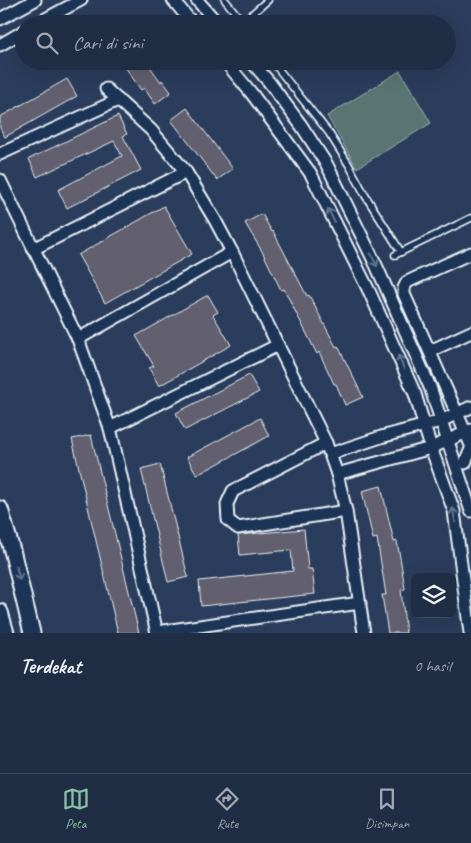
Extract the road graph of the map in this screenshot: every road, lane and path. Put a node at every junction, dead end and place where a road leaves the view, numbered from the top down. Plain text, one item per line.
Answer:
1 (35, 0) edge
2 (81, 0) edge
3 (173, 0) edge
4 (197, 0) edge
5 (224, 0) edge
6 (268, 0) edge
7 (53, 15) edge
8 (186, 15) edge
9 (210, 15) edge
10 (238, 15) edge
11 (252, 15) edge
12 (0, 19) edge
13 (15, 36) edge
14 (0, 44) edge
15 (232, 70) edge
16 (259, 70) edge
17 (279, 70) edge
18 (106, 88) dead end
19 (118, 100) junction
20 (301, 125) junction
21 (282, 135) junction
22 (0, 154) edge
23 (186, 172) junction
24 (0, 180) edge
25 (471, 218) edge
26 (33, 249) junction
27 (232, 252) junction
28 (471, 253) edge
29 (471, 332) edge
30 (78, 339) junction
31 (278, 345) junction
32 (430, 351) junction
33 (471, 407) edge
34 (458, 413) junction
35 (441, 421) junction
36 (425, 426) junction
37 (110, 428) junction
38 (469, 431) edge
39 (448, 441) junction
40 (326, 442) junction
41 (471, 445) edge
42 (432, 448) junction
43 (471, 449) edge
44 (330, 454) junction
45 (465, 463) dead end
46 (337, 474) junction
47 (0, 509) edge
48 (346, 511) junction
49 (471, 511) edge
50 (360, 603) junction
51 (0, 612) edge
52 (6, 633) edge
53 (32, 633) edge
54 (157, 633) edge
55 (364, 633) edge
56 (470, 633) edge

1 - 12 street
2 - 7 street
3 - 8 street
4 - 9 street
5 - 10 lane
6 - 11 lane
13 - 14 street
15 - 21 street
16 - 20 street
17 - 25 lane
18 - 19 street
19 - 22 street
19 - 23 street
20 - 21 street
20 -> 35 street
36 -> 21 street
23 - 26 street
23 - 27 street
24 - 26 street
26 - 30 street
27 - 30 street
27 - 31 street
28 - 32 street
29 - 32 street
30 - 37 street
31 - 37 street
31 - 40 street
32 - 34 street
33 - 34 street
34 - 35 street
34 - 38 street
35 - 36 street
35 - 39 street
36 - 42 street
36 - 44 street
37 - 54 street
38 - 39 street
38 - 41 street
39 - 42 street
39 - 49 street
40 - 44 street
40 - 48 street
42 - 46 street
56 -> 42 street
43 - 45 street
44 - 46 street
46 - 48 street
47 -> 53 street
48 - 50 street
50 - 54 street
50 - 55 street
51 - 52 street

